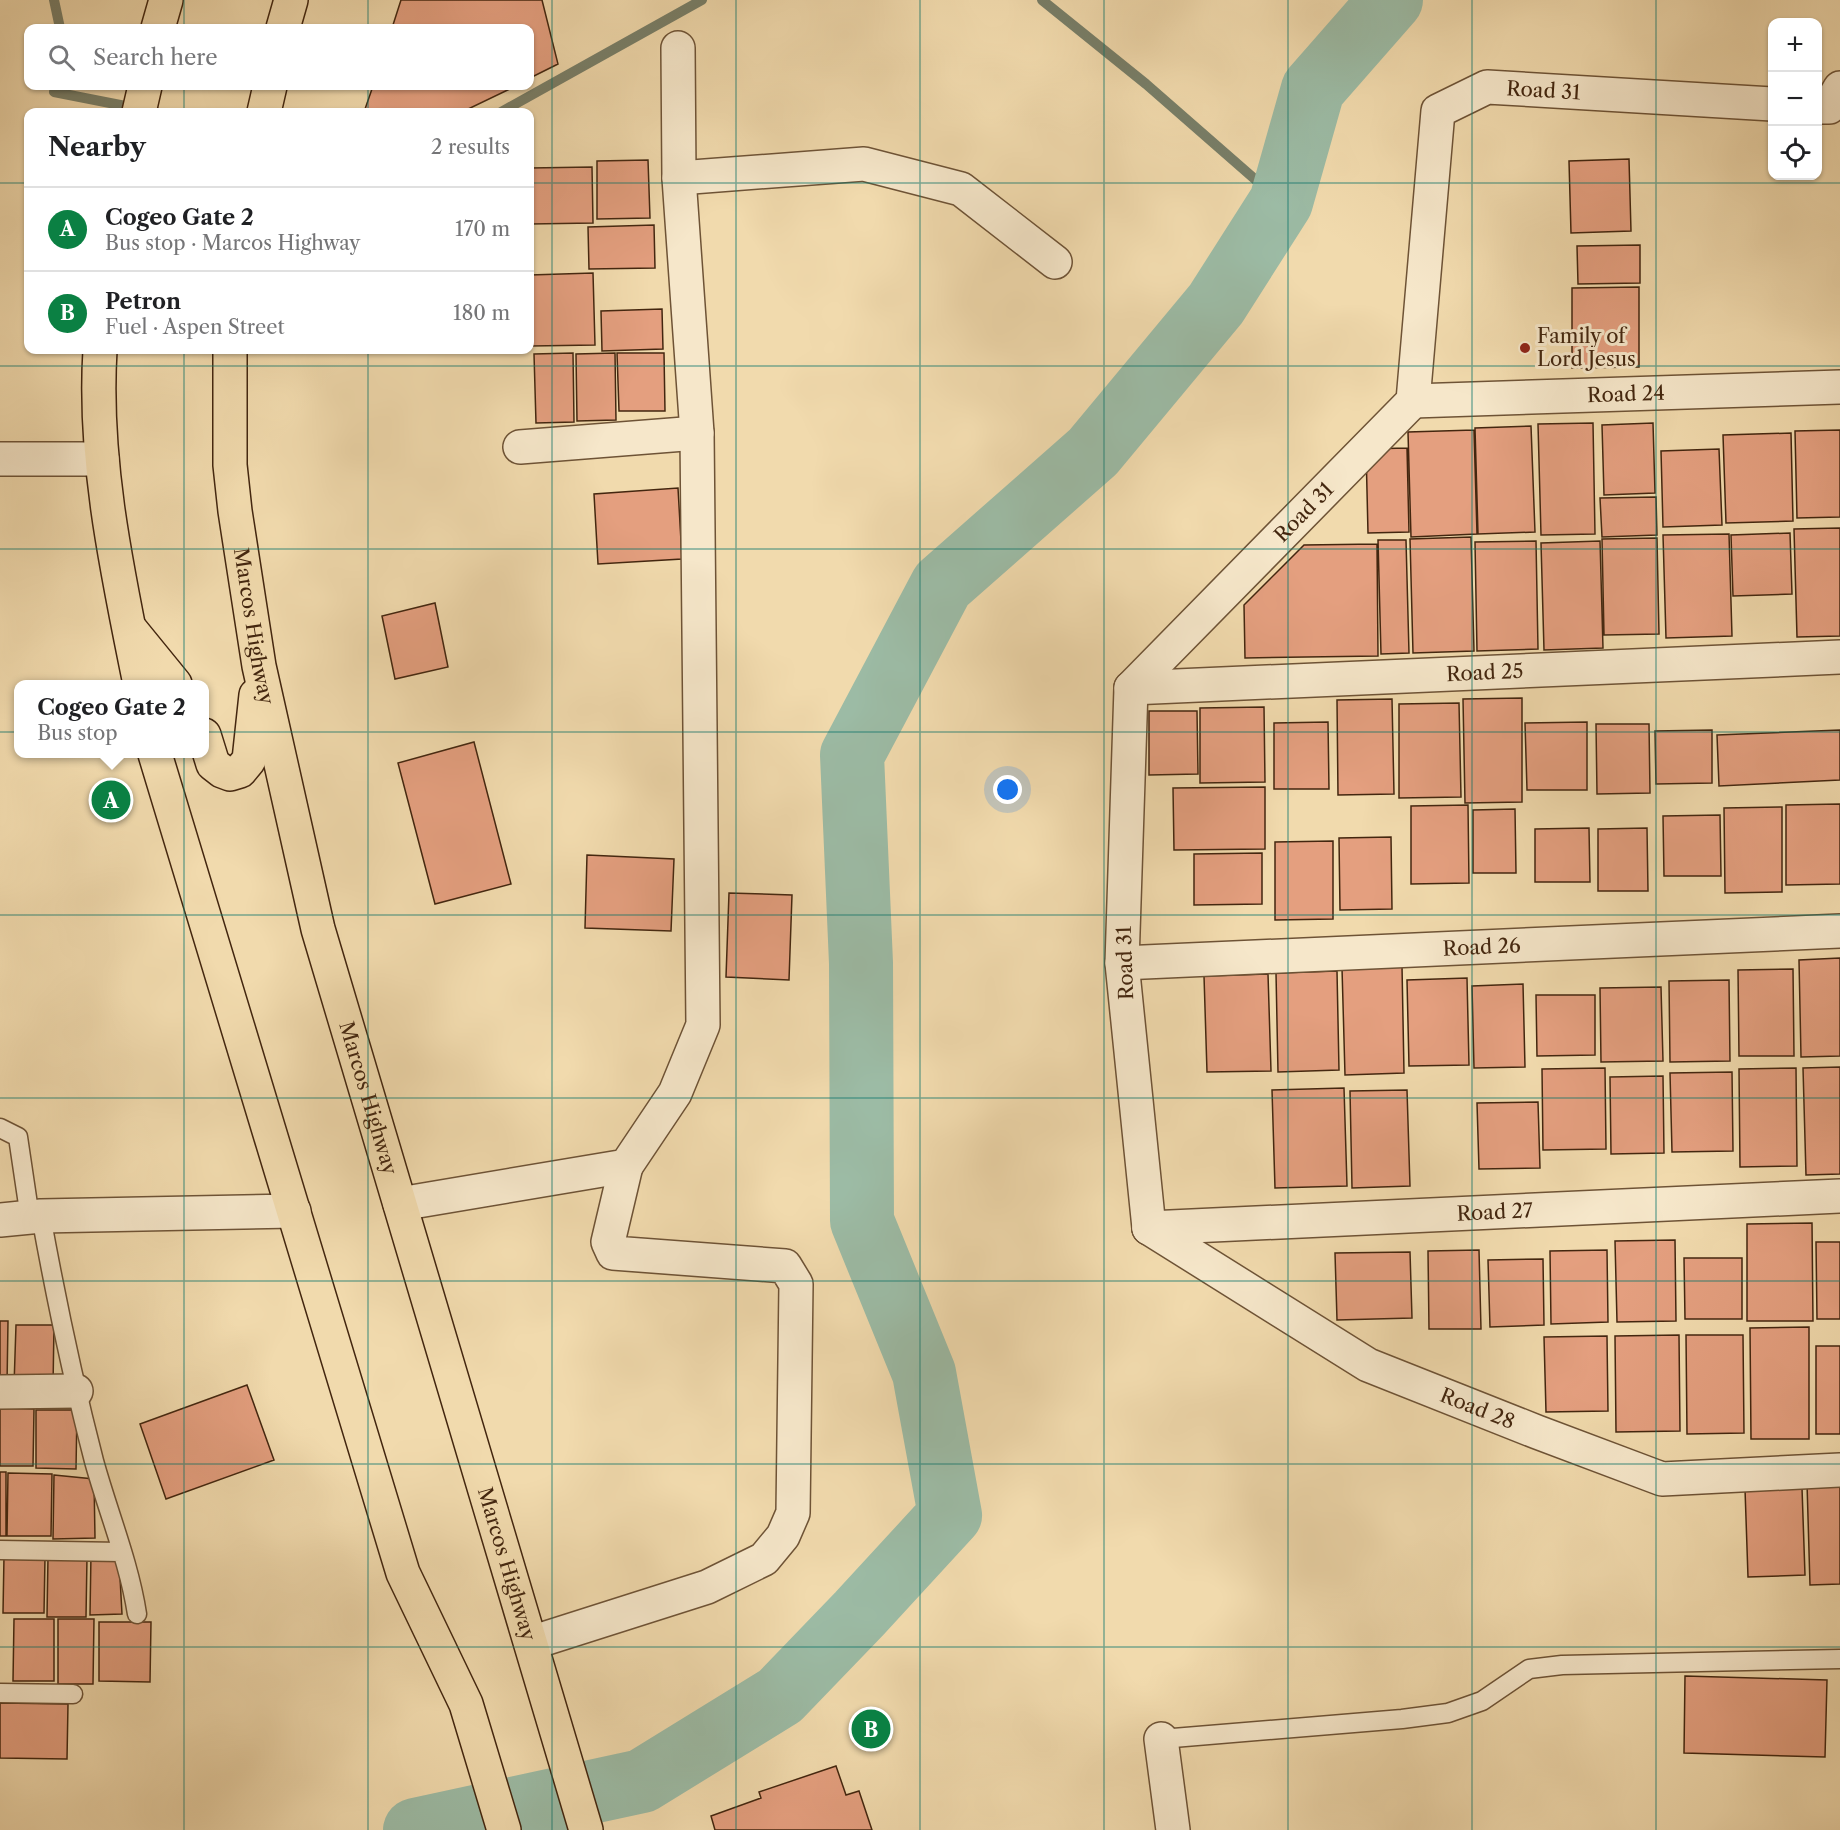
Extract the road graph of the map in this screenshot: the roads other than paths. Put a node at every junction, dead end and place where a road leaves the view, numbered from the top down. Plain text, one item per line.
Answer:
1 (166, 0) edge
2 (291, 0) edge
3 (159, 24) edge
4 (284, 24) edge
5 (678, 48) dead end
6 (144, 90) edge
7 (269, 90) edge
8 (1768, 104) edge
9 (140, 108) edge
10 (265, 108) edge
11 (679, 178) junction
12 (1055, 262) dead end
13 (100, 354) edge
14 (230, 354) edge
15 (1840, 387) edge
16 (1413, 401) junction
17 (697, 433) junction
18 (520, 447) dead end
19 (0, 459) edge
20 (102, 459) junction
21 (128, 626) junction
22 (1840, 657) edge
23 (259, 666) junction
24 (139, 680) edge
25 (172, 680) edge
26 (1131, 688) junction
27 (209, 751) edge
28 (157, 758) edge
29 (1840, 931) edge
30 (1122, 963) junction
31 (0, 1128) edge
32 (626, 1166) junction
33 (1840, 1196) edge
34 (400, 1204) junction
35 (294, 1211) junction
36 (24, 1218) edge
37 (1149, 1228) junction
38 (76, 1391) junction
39 (0, 1392) edge
40 (1840, 1470) edge
41 (0, 1550) edge
42 (121, 1552) junction
43 (137, 1614) dead end
44 (531, 1643) junction
45 (1840, 1659) edge
46 (0, 1693) edge
47 (73, 1694) dead end
48 (1161, 1739) joint
49 (504, 1830) edge
50 (586, 1830) edge
51 (1173, 1830) edge

1 - 3 main road
2 - 4 main road
5 - 11 street
6 - 9 main road
7 - 10 main road
8 - 16 street, Road 31
11 - 12 street
11 - 17 street
13 - 20 main road
14 - 23 main road, Marcos Highway
15 - 16 street, Road 24
16 - 26 street, Road 31
17 - 18 street
17 - 32 street
19 - 20 street
20 - 21 main road
21 - 24 main road
21 - 25 main road
22 - 26 street, Road 25
23 - 27 main road
23 - 34 main road, Marcos Highway
26 - 30 street, Road 31
28 - 35 main road
29 - 30 street, Road 26
30 - 37 street, Road 31
31 - 36 lane
32 - 34 street
32 - 44 street
33 - 37 street, Road 27
34 - 44 main road, Marcos Highway
35 - 36 street
35 - 49 main road
36 - 38 lane
37 - 40 street, Road 28
38 - 39 street
38 - 42 lane
41 - 42 lane
42 - 43 lane
44 - 50 main road, Marcos Highway
45 - 48 lane
46 - 47 lane
48 - 51 street

